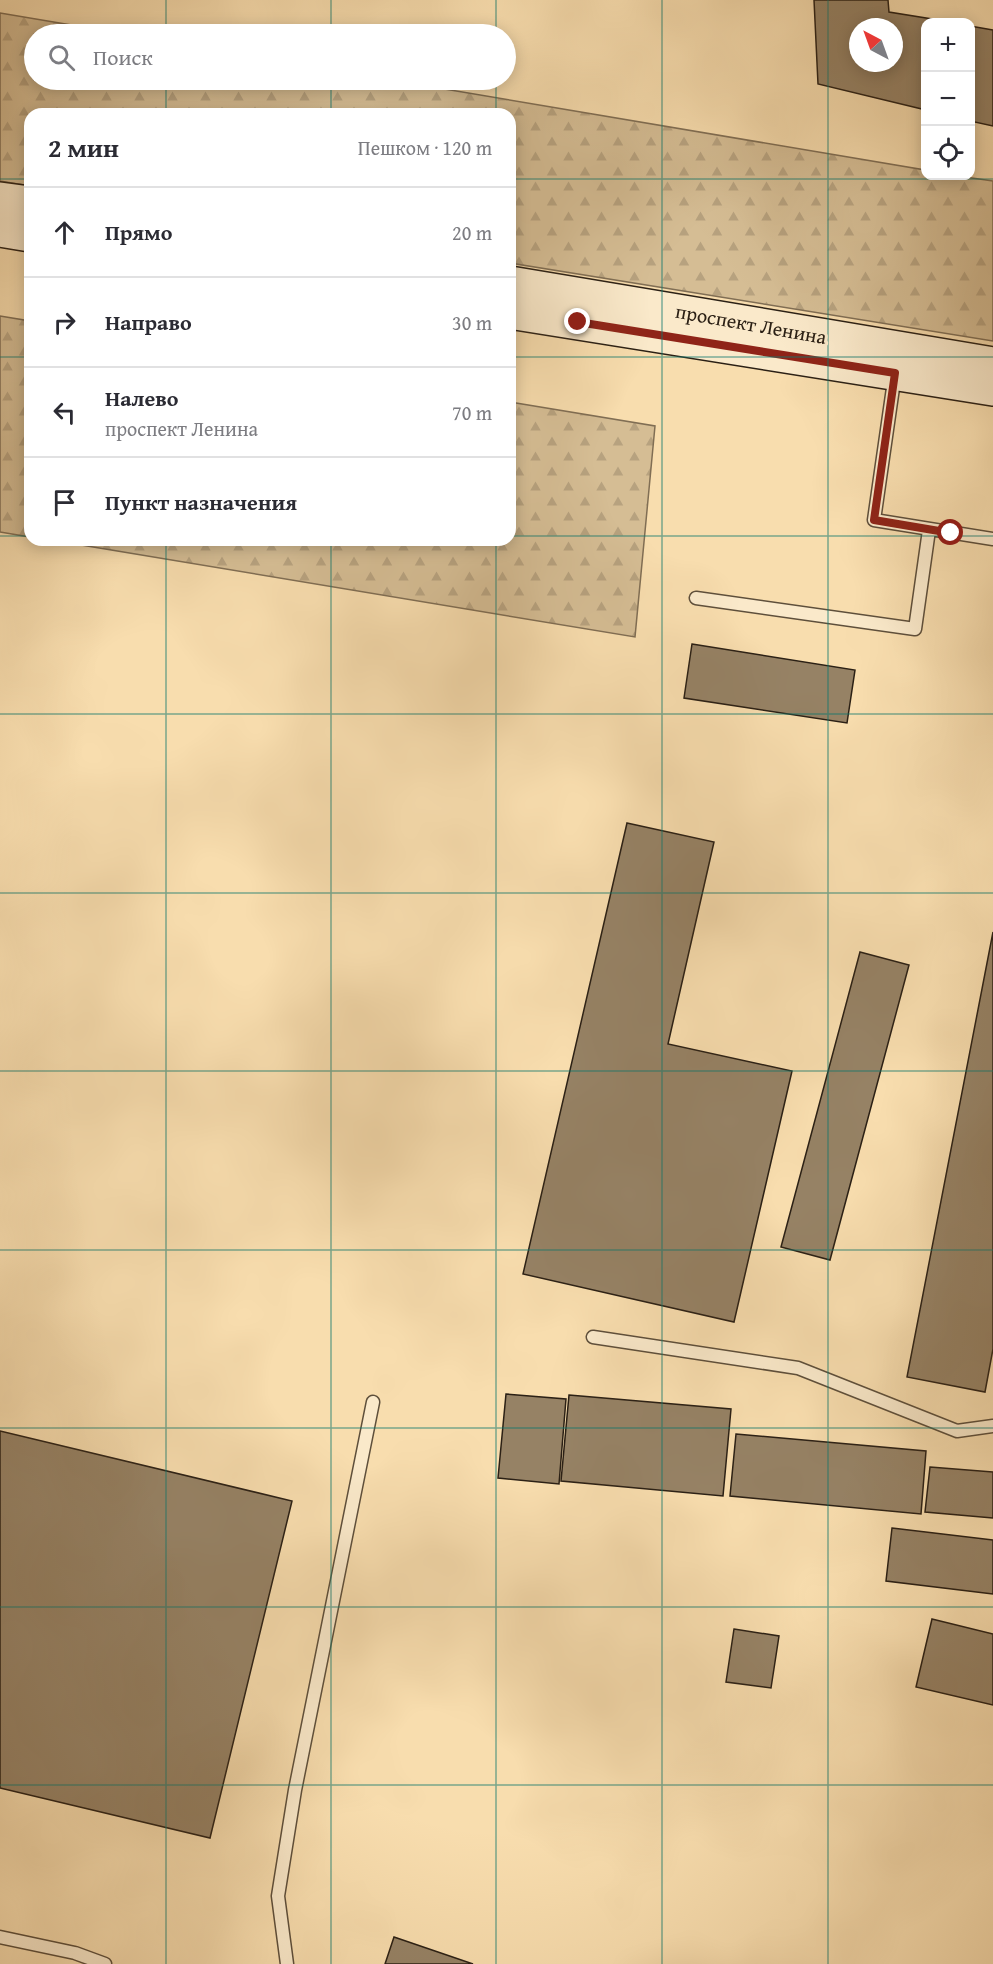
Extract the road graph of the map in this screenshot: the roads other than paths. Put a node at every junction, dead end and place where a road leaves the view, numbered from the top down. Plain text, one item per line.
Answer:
1 (0, 199) edge
2 (24, 202) edge
3 (0, 230) edge
4 (24, 234) edge
5 (516, 284) edge
6 (516, 313) edge
7 (993, 364) edge
8 (895, 373) junction
9 (993, 389) edge
10 (929, 530) junction
11 (993, 539) edge
12 (696, 598) dead end
13 (593, 1337) dead end
14 (373, 1402) dead end
15 (993, 1426) edge
16 (0, 1937) edge
17 (105, 1964) edge
18 (286, 1964) edge

1 - 2 main road
3 - 4 main road
5 - 7 main road, проспект Ленина
6 - 8 main road, проспект Ленина
8 - 9 main road, проспект Ленина
8 - 10 lane
10 - 11 lane
10 - 12 lane
13 - 15 lane
14 - 18 lane
16 - 17 lane

